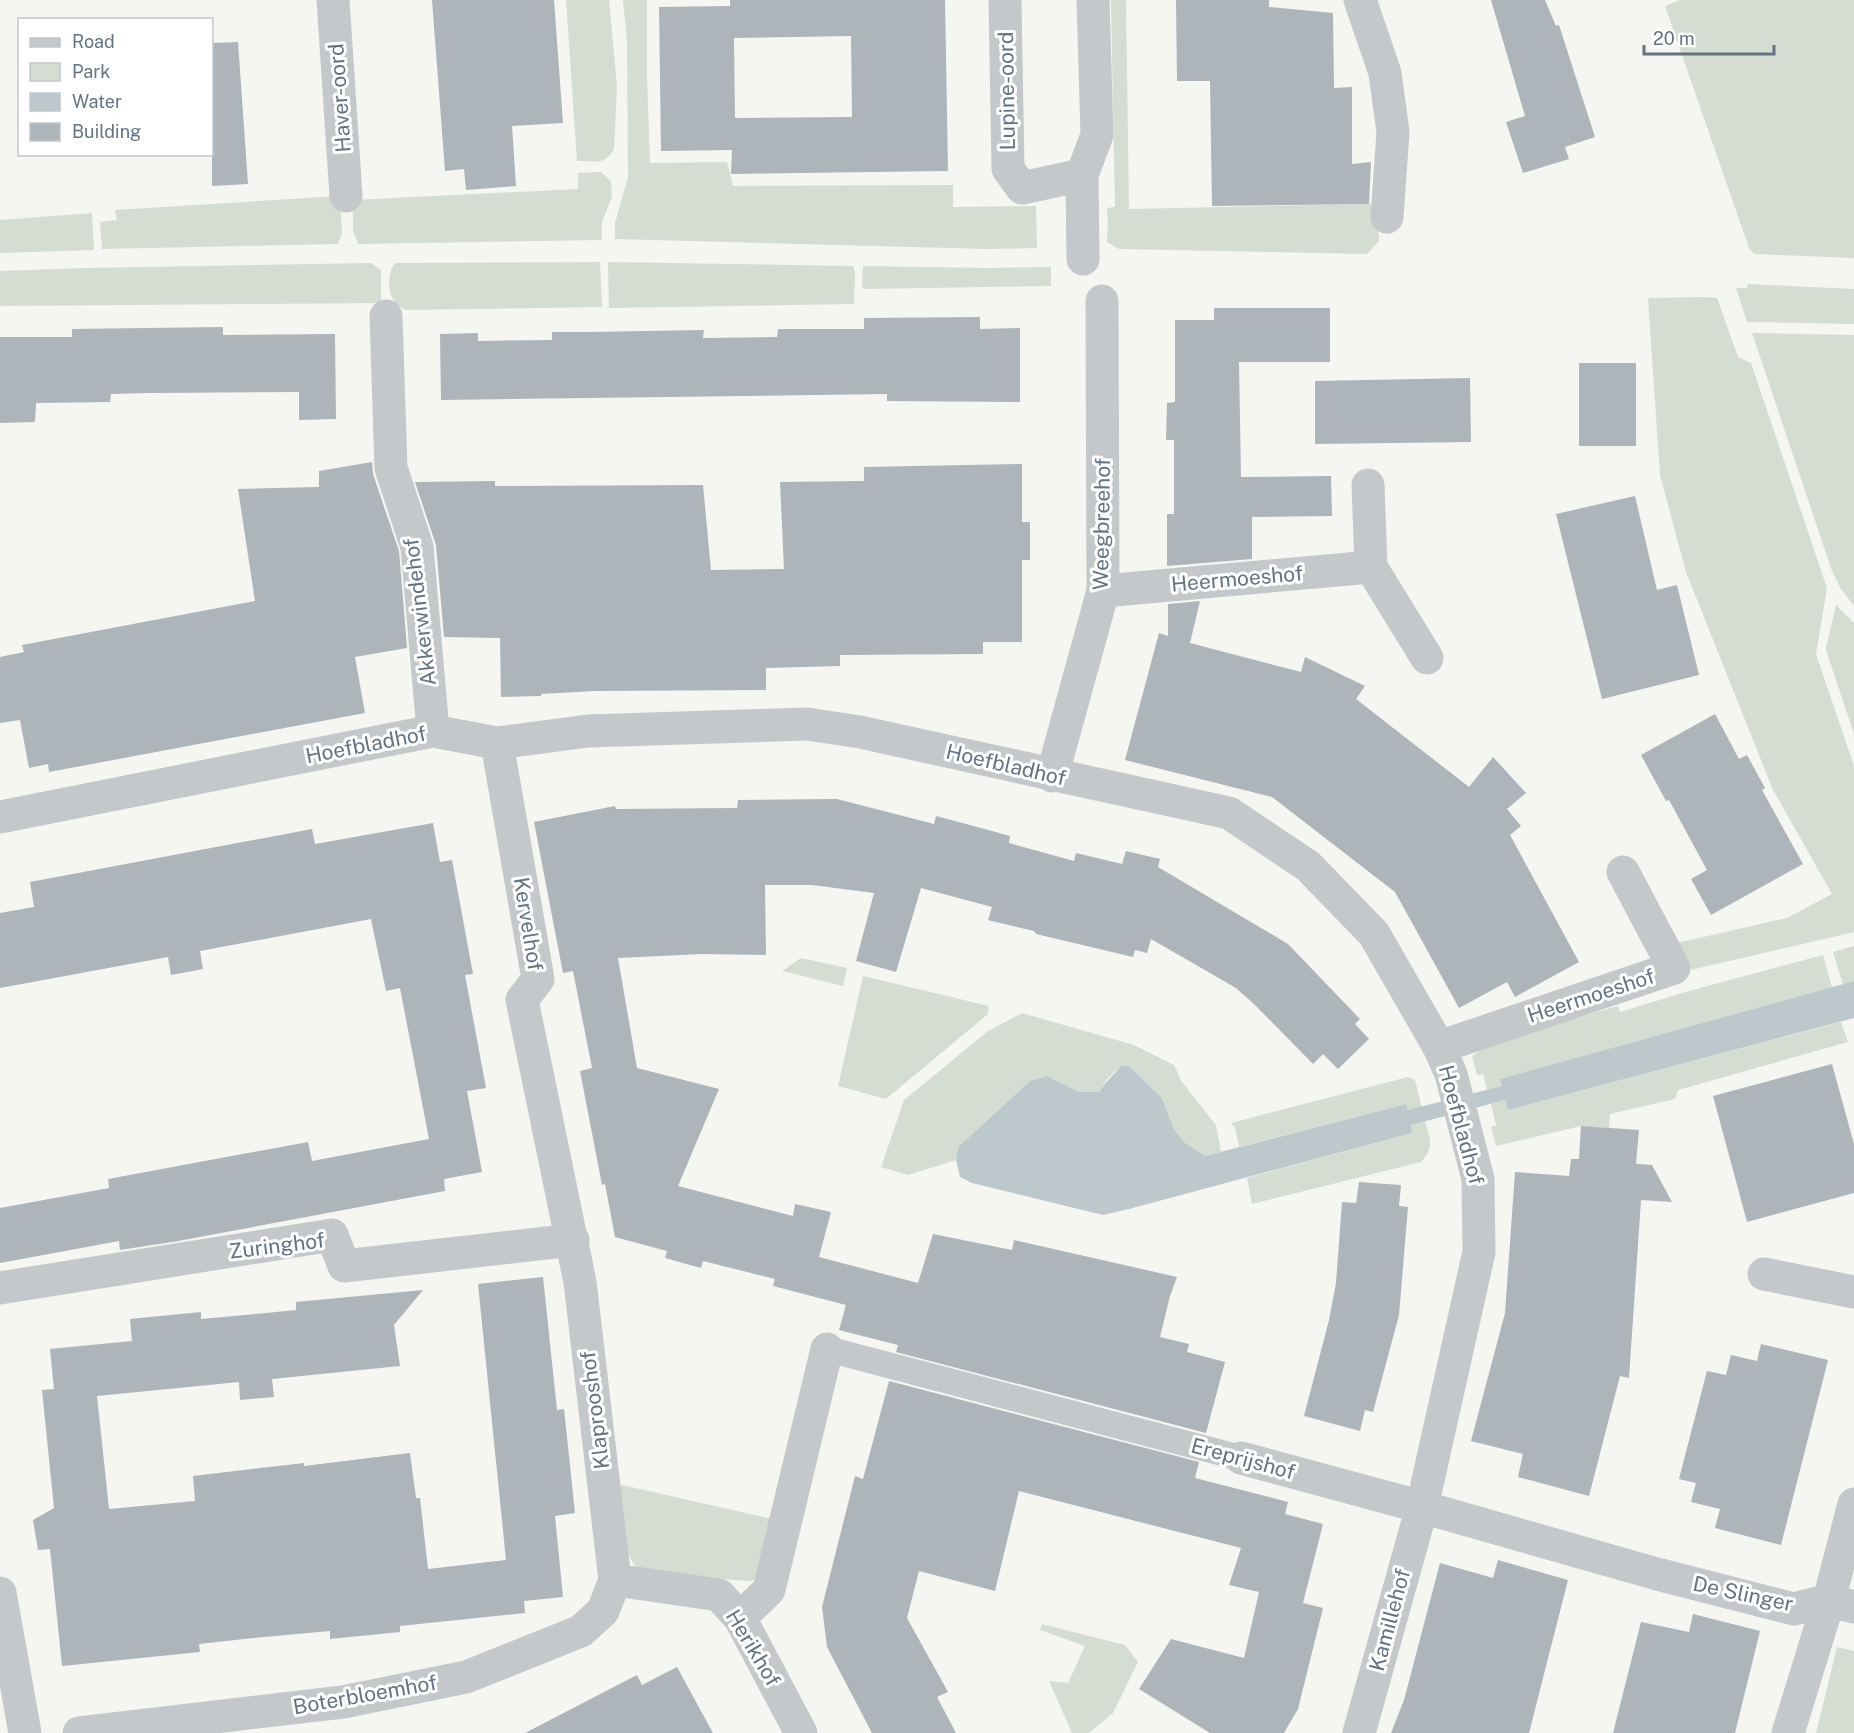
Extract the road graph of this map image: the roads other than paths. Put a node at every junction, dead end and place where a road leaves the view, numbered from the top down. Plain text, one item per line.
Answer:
1 (333, 0) edge
2 (1005, 0) edge
3 (1093, 0) edge
4 (1360, 0) edge
5 (1082, 175) junction
6 (346, 196) dead end
7 (1387, 217) dead end
8 (1083, 259) dead end
9 (1102, 301) dead end
10 (386, 316) dead end
11 (1368, 485) dead end
12 (1371, 567) junction
13 (1103, 591) junction
14 (1427, 658) dead end
15 (433, 731) junction
16 (497, 743) junction
17 (1052, 776) junction
18 (0, 817) edge
19 (1623, 872) dead end
20 (1445, 1060) junction
21 (573, 1240) junction
22 (1764, 1274) dead end
23 (0, 1288) edge
24 (1854, 1292) edge
25 (827, 1349) joint
26 (1241, 1458) joint
27 (1854, 1504) edge
28 (1422, 1507) junction
29 (1657, 1575) joint
30 (615, 1580) junction
31 (0, 1593) edge
32 (1841, 1603) edge
33 (740, 1618) junction
34 (25, 1733) edge
35 (79, 1733) edge
36 (801, 1733) edge
37 (1359, 1733) edge
38 (1788, 1733) edge

1 - 6 street, Haver-oord
2 - 5 street, Lupine-oord
3 - 5 street
4 - 7 street
5 - 8 street
9 - 13 street, Weegbreehof
10 - 15 street, Akkerwindehof
11 - 12 street
12 - 13 street, Heermoeshof
12 - 14 street
13 - 17 street, Weegbreehof
15 - 16 street, Hoefbladhof
15 - 18 street, Hoefbladhof
16 - 17 street, Hoefbladhof
16 - 21 street, Kervelhof
17 - 20 street, Hoefbladhof
19 - 20 street, Heermoeshof
20 - 28 street, Hoefbladhof
21 - 23 street, Zuringhof
21 - 30 street, Klaprooshof
22 - 24 street
25 - 26 street, Ereprijshof
25 - 33 street
26 - 28 street, Ereprijshof
27 - 32 street
28 - 29 street, Ereprijshof
28 - 37 street, Kamillehof
29 - 32 street, De Slinger
30 - 33 street, Herikhof
30 - 35 street, Boterbloemhof
31 - 34 street
32 - 38 street
33 - 36 street, Herikhof

